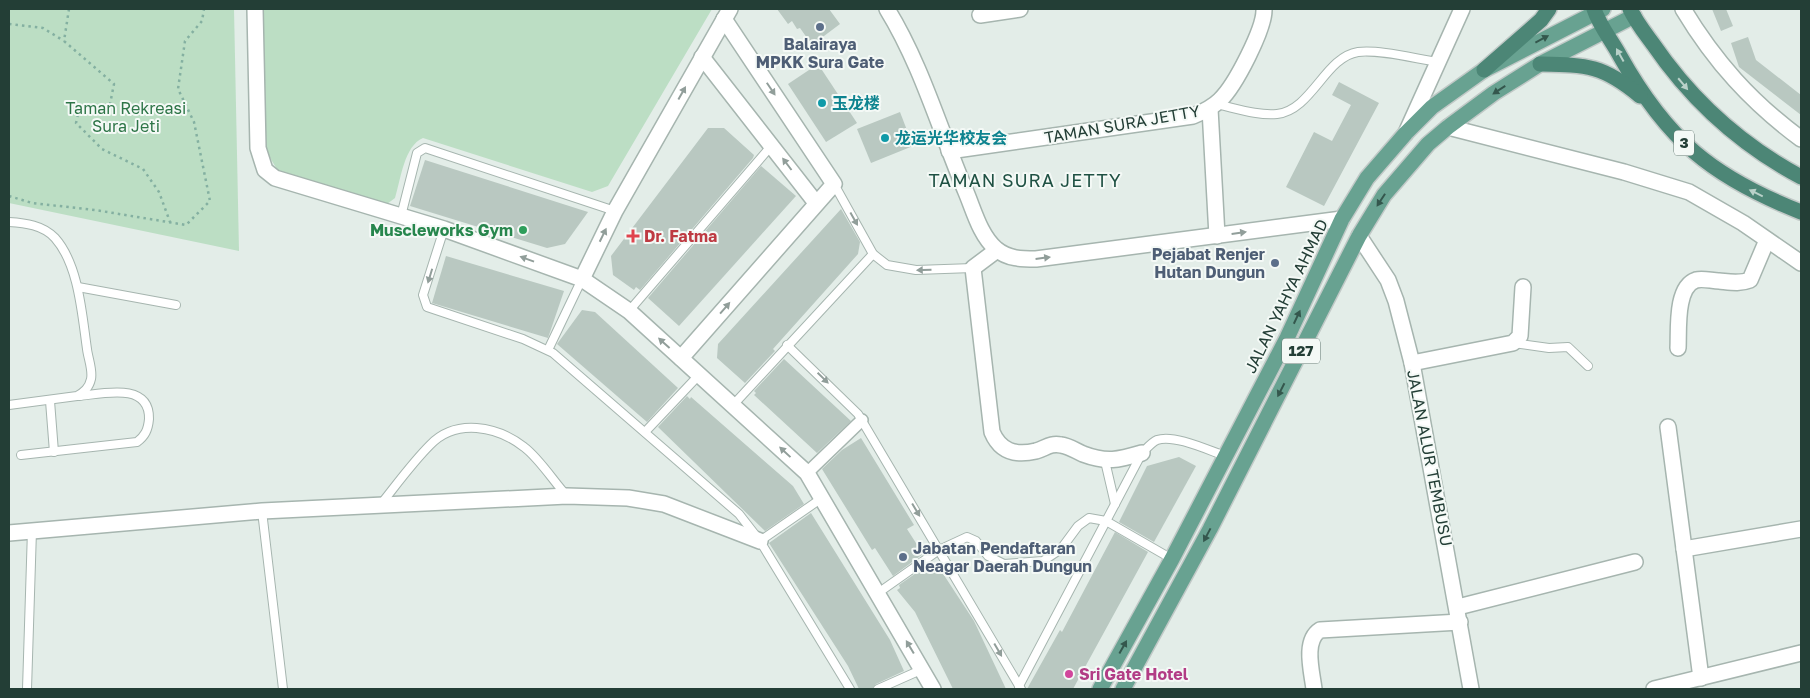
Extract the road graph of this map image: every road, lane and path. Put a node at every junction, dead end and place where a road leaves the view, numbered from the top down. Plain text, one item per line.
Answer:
1 (70, 9) edge
2 (204, 9) edge
3 (255, 9) edge
4 (887, 9) edge
5 (1020, 9) edge
6 (1264, 9) edge
7 (1548, 9) edge
8 (1683, 9) edge
9 (1598, 10) edge
10 (1458, 11) edge
11 (1632, 12) edge
12 (727, 14) edge
13 (980, 15) dead end
14 (9, 24) edge
15 (1606, 31) junction
16 (64, 41) junction
17 (702, 57) junction
18 (1438, 62) junction
19 (1540, 64) junction
20 (1484, 70) junction
21 (1213, 106) junction
22 (1654, 108) junction
23 (1448, 127) junction
24 (1406, 133) junction
25 (1801, 139) edge
26 (772, 145) junction
27 (949, 152) junction
28 (1801, 177) edge
29 (834, 184) junction
30 (9, 196) edge
31 (816, 204) junction
32 (615, 211) junction
33 (1801, 212) edge
34 (401, 216) junction
35 (1342, 219) junction
36 (9, 222) edge
37 (170, 222) junction
38 (444, 229) junction
39 (1217, 236) junction
40 (1359, 236) junction
41 (1767, 240) junction
42 (997, 250) junction
43 (873, 254) junction
44 (1801, 263) edge
45 (973, 268) junction
46 (582, 279) junction
47 (78, 287) junction
48 (1523, 287) dead end
49 (176, 305) dead end
50 (629, 311) junction
51 (1513, 343) junction
52 (787, 344) junction
53 (1678, 348) dead end
54 (548, 350) junction
55 (681, 358) junction
56 (1412, 363) junction
57 (1588, 366) dead end
58 (700, 374) junction
59 (77, 396) junction
60 (50, 401) junction
61 (734, 404) junction
62 (9, 405) edge
63 (862, 420) junction
64 (1668, 427) dead end
65 (645, 432) junction
66 (54, 452) junction
67 (1142, 453) junction
68 (22, 455) dead end
69 (1225, 456) junction
70 (1105, 461) junction
71 (807, 472) junction
72 (567, 496) junction
73 (822, 498) junction
74 (381, 504) junction
75 (1115, 504) junction
76 (262, 511) junction
77 (1106, 521) junction
78 (1801, 529) edge
79 (32, 530) junction
80 (9, 533) edge
81 (760, 541) junction
82 (1684, 549) junction
83 (939, 550) junction
84 (1172, 559) junction
85 (1635, 562) dead end
86 (878, 593) junction
87 (1459, 614) junction
88 (1801, 653) edge
89 (923, 669) junction
90 (1701, 678) junction
91 (1020, 688) edge
92 (27, 689) edge
93 (283, 689) edge
94 (850, 689) edge
95 (878, 689) edge
96 (933, 689) edge
97 (1100, 689) edge
98 (1123, 689) edge
99 (1314, 689) edge
100 (1471, 689) edge
101 (1654, 689) edge

1 - 16 path
2 - 37 path
3 - 34 street
4 - 27 street
5 - 13 street
6 - 21 street, TAMAN SURA JETTY
7 - 20 highway
8 - 25 street
9 - 15 highway, 3
20 -> 9 main road, JALAN YAHYA AHMAD / 127
10 - 18 street
11 - 15 main road, 127
11 -> 28 highway, 3
12 - 17 street
12 -> 29 street
14 - 16 path
15 - 19 main road, 127
22 -> 15 highway, 3
16 - 37 path
17 - 26 street
32 -> 17 street
18 - 21 lane
18 - 24 street
19 - 22 highway
19 -> 23 main road, 127
20 - 24 main road, JALAN YAHYA AHMAD / 127
21 - 27 street, TAMAN SURA JETTY
21 - 39 street
33 -> 22 highway, 3
23 -> 40 main road, 127
23 - 41 street
24 - 35 main road, JALAN YAHYA AHMAD / 127
31 -> 26 street
26 - 50 lane
27 - 42 street
29 - 31 street
29 -> 43 lane
30 - 37 path
55 -> 31 street
32 - 34 lane
46 -> 32 street
34 - 38 street
39 -> 35 street
69 -> 35 main road, JALAN YAHYA AHMAD / 127
36 - 47 lane
46 -> 38 street
38 -> 54 lane
42 -> 39 street
40 - 56 street, JALAN ALUR TEMBUSU
40 -> 98 main road, 127
41 - 44 street
41 - 53 street
42 - 45 street
45 -> 43 lane
43 - 52 lane
45 - 70 street
46 - 50 street
46 - 54 lane
47 - 49 lane
47 - 59 lane
48 - 51 street
55 -> 50 street
51 - 56 street
51 - 57 lane
52 - 61 lane
52 -> 63 lane
54 - 65 lane
55 - 58 street
56 - 87 street, JALAN ALUR TEMBUSU
58 - 61 street
58 - 65 lane
59 - 60 lane
59 - 66 lane
60 - 62 lane
60 - 66 lane
71 -> 61 street
63 - 71 street
63 -> 83 lane
64 - 82 street
65 - 81 lane
66 - 68 lane
67 - 69 lane
67 - 70 street
67 - 75 lane
69 - 84 main road, JALAN YAHYA AHMAD / 127
70 - 75 lane
71 - 73 street
72 - 74 street
72 - 74 lane
72 - 81 street
73 - 81 lane
73 - 86 street
74 - 76 street
75 - 77 lane
76 - 79 street
76 - 93 lane
77 - 83 lane
77 - 84 lane
77 - 91 lane
78 - 82 street
79 - 80 street
79 - 92 lane
81 - 94 lane
82 - 90 street
83 - 86 lane
83 -> 91 lane
97 -> 84 main road, JALAN YAHYA AHMAD / 127
85 - 87 street
89 -> 86 street
87 - 99 street
87 - 100 street, JALAN ALUR TEMBUSU
88 - 90 street
89 - 95 lane
89 - 96 street
90 - 101 street

